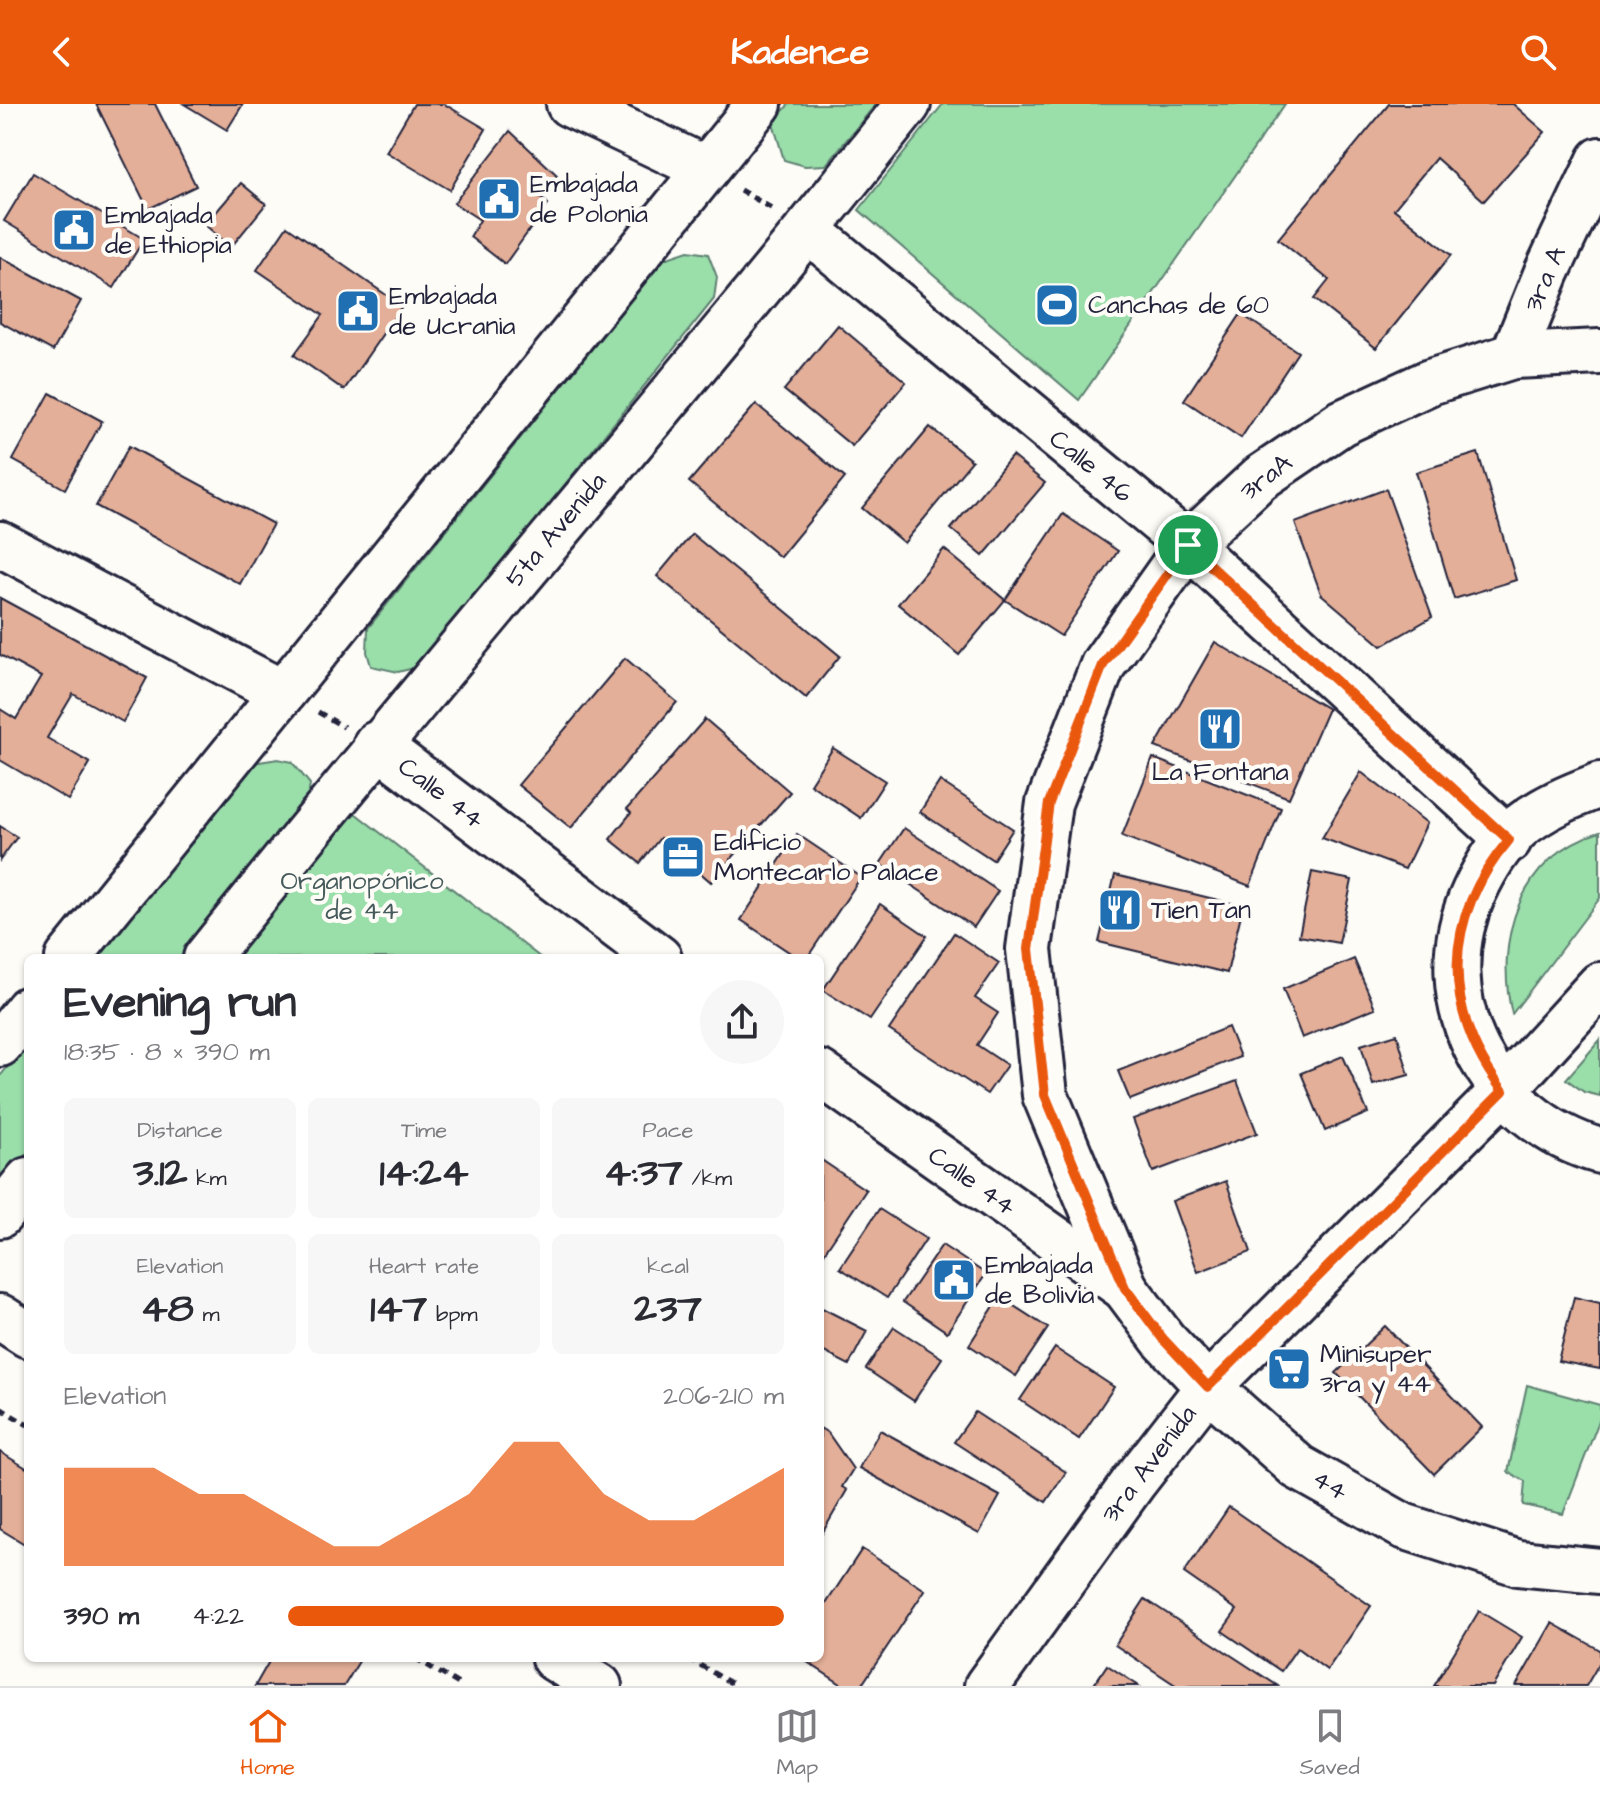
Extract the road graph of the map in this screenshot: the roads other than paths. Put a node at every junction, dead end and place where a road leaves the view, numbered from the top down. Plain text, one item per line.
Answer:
1 (569, 104) edge
2 (759, 104) edge
3 (908, 104) edge
4 (1600, 160) edge
5 (706, 169) junction
6 (808, 230) junction
7 (1600, 352) edge
8 (1513, 356) junction
9 (0, 544) edge
10 (1188, 545) junction
11 (281, 692) junction
12 (376, 744) junction
13 (1600, 785) edge
14 (1509, 840) junction
15 (71, 954) edge
16 (209, 954) edge
17 (654, 954) edge
18 (1600, 985) edge
19 (24, 1014) edge
20 (0, 1044) edge
21 (824, 1076) edge
22 (1503, 1091) junction
23 (1600, 1151) edge
24 (24, 1185) edge
25 (0, 1215) edge
26 (1125, 1288) junction
27 (0, 1317) edge
28 (24, 1332) edge
29 (1208, 1387) junction
30 (1600, 1571) edge
31 (560, 1662) edge
32 (599, 1686) edge
33 (987, 1686) edge

1 - 5 main road
2 - 5 main road
3 - 6 main road, 5ta Avenida
4 - 8 main road, 3ra A
5 - 11 main road
6 - 10 main road, Calle 46
6 - 12 main road, 5ta Avenida
7 - 8 main road, 3raA
8 - 10 main road, 3raA
9 - 11 main road
10 - 14 main road, Calle 46
10 - 26 main road, 3raA
11 - 15 main road
12 - 16 main road, 5ta Avenida
12 - 17 main road, Calle 44
13 - 14 main road
14 - 22 main road
18 - 22 main road, 3ra Avenida
19 - 20 main road
21 - 26 main road, Calle 44
22 - 23 main road
22 - 29 main road, 3ra Avenida
24 - 25 main road
26 - 29 main road, 44
27 - 28 main road
29 - 30 main road, 44
29 - 33 main road, 3ra Avenida
31 - 32 main road

